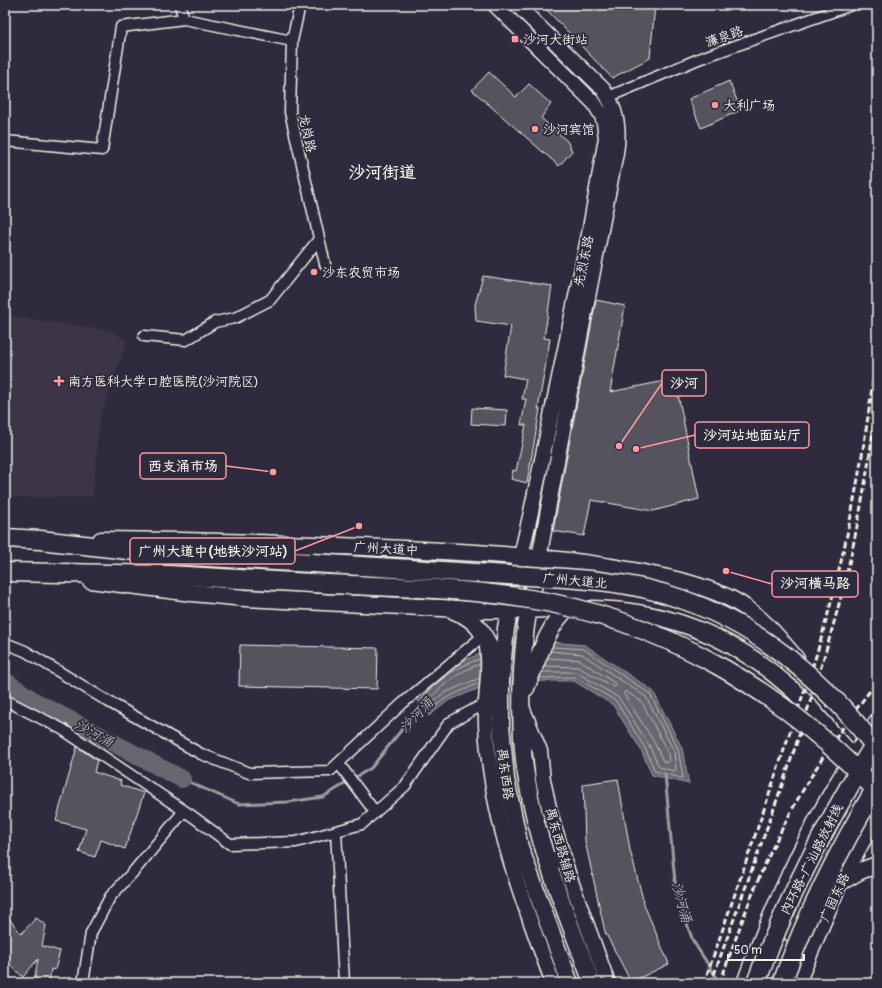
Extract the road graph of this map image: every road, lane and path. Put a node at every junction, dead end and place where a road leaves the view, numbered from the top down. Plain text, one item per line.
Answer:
1 (180, 5) edge
2 (300, 5) edge
3 (495, 5) edge
4 (517, 5) edge
5 (851, 5) edge
6 (184, 19) junction
7 (292, 41) junction
8 (608, 97) junction
9 (5, 141) edge
10 (319, 239) junction
11 (324, 264) dead end
12 (584, 285) junction
13 (144, 336) dead end
14 (5, 538) edge
15 (40, 540) junction
16 (521, 556) junction
17 (539, 558) junction
18 (312, 563) joint
19 (5, 572) edge
20 (38, 573) junction
21 (445, 608) junction
22 (568, 609) junction
23 (509, 610) junction
24 (529, 610) junction
25 (484, 635) junction
26 (5, 643) edge
27 (527, 673) junction
28 (496, 675) junction
29 (5, 700) edge
30 (522, 703) junction
31 (486, 707) junction
32 (877, 722) edge
33 (340, 766) junction
34 (871, 766) edge
35 (184, 811) junction
36 (375, 812) junction
37 (877, 814) edge
38 (336, 831) junction
39 (563, 857) junction
40 (548, 862) junction
41 (877, 865) edge
42 (523, 878) junction
43 (840, 883) junction
44 (584, 960) junction
45 (565, 968) junction
46 (83, 983) edge
47 (344, 983) edge
48 (553, 983) edge
49 (570, 983) edge
50 (591, 983) edge
51 (608, 983) edge
52 (745, 983) edge
53 (756, 983) edge
54 (766, 983) edge
55 (774, 983) edge
56 (782, 983) edge
57 (797, 983) edge

1 - 6 street
2 - 7 street, 龙岗路
3 - 12 street, 先烈东路
4 - 8 street, 先烈东路
5 - 8 street, 濂泉路
6 - 7 street
6 - 9 street
7 - 10 street, 龙岗路
8 - 12 street, 先烈东路
10 - 11 street, 龙岗路
10 - 13 street
12 - 16 street, 先烈东路
12 - 17 street, 先烈东路
14 - 15 highway, 广州大道中
15 - 16 main road, 广州大道中
15 - 18 highway, 广州大道中
16 - 17 main road, 广州大道中
16 - 23 main road, 禺东西路
17 - 24 main road, 禺东西路
17 - 34 main road, 广州大道北
18 - 34 highway, 广州大道北, bridge
19 - 20 highway
20 - 21 main road
20 - 34 highway, 广州大道北, bridge
21 - 23 main road, 广州大道北
21 - 25 main road
22 - 24 main road, 广州大道北
22 - 27 main road
22 - 34 main road, 广州大道北
23 - 24 main road, 广州大道北
23 - 28 main road, 禺东西路
24 - 27 main road, 禺东西路
25 - 28 main road
25 - 33 street
26 - 33 street
27 - 28 main road
27 - 30 main road, 禺东西路
28 - 31 main road
28 - 42 main road, 禺东西路
29 - 35 street
30 - 39 street, 禺东西路辅路
30 - 40 main road, 禺东西路
31 - 36 street
31 - 42 street
32 - 34 main road
33 - 36 street
34 - 52 main road
34 - 53 highway, 内环路-广汕路放射线, bridge
34 - 54 main road
34 - 55 main road
34 - 56 highway, 内环路-广汕路放射线, bridge
35 - 38 street
35 - 46 street
36 - 38 street
37 - 43 main road, 广园东路
38 - 47 street
39 - 40 main road
39 - 51 street, 禺东西路辅路
40 - 44 main road, 禺东西路
41 - 43 main road
42 - 45 main road, 禺东西路
42 - 48 street
43 - 57 main road, 广园东路
44 - 45 main road
44 - 50 main road, 禺东西路
45 - 49 main road, 禺东西路

